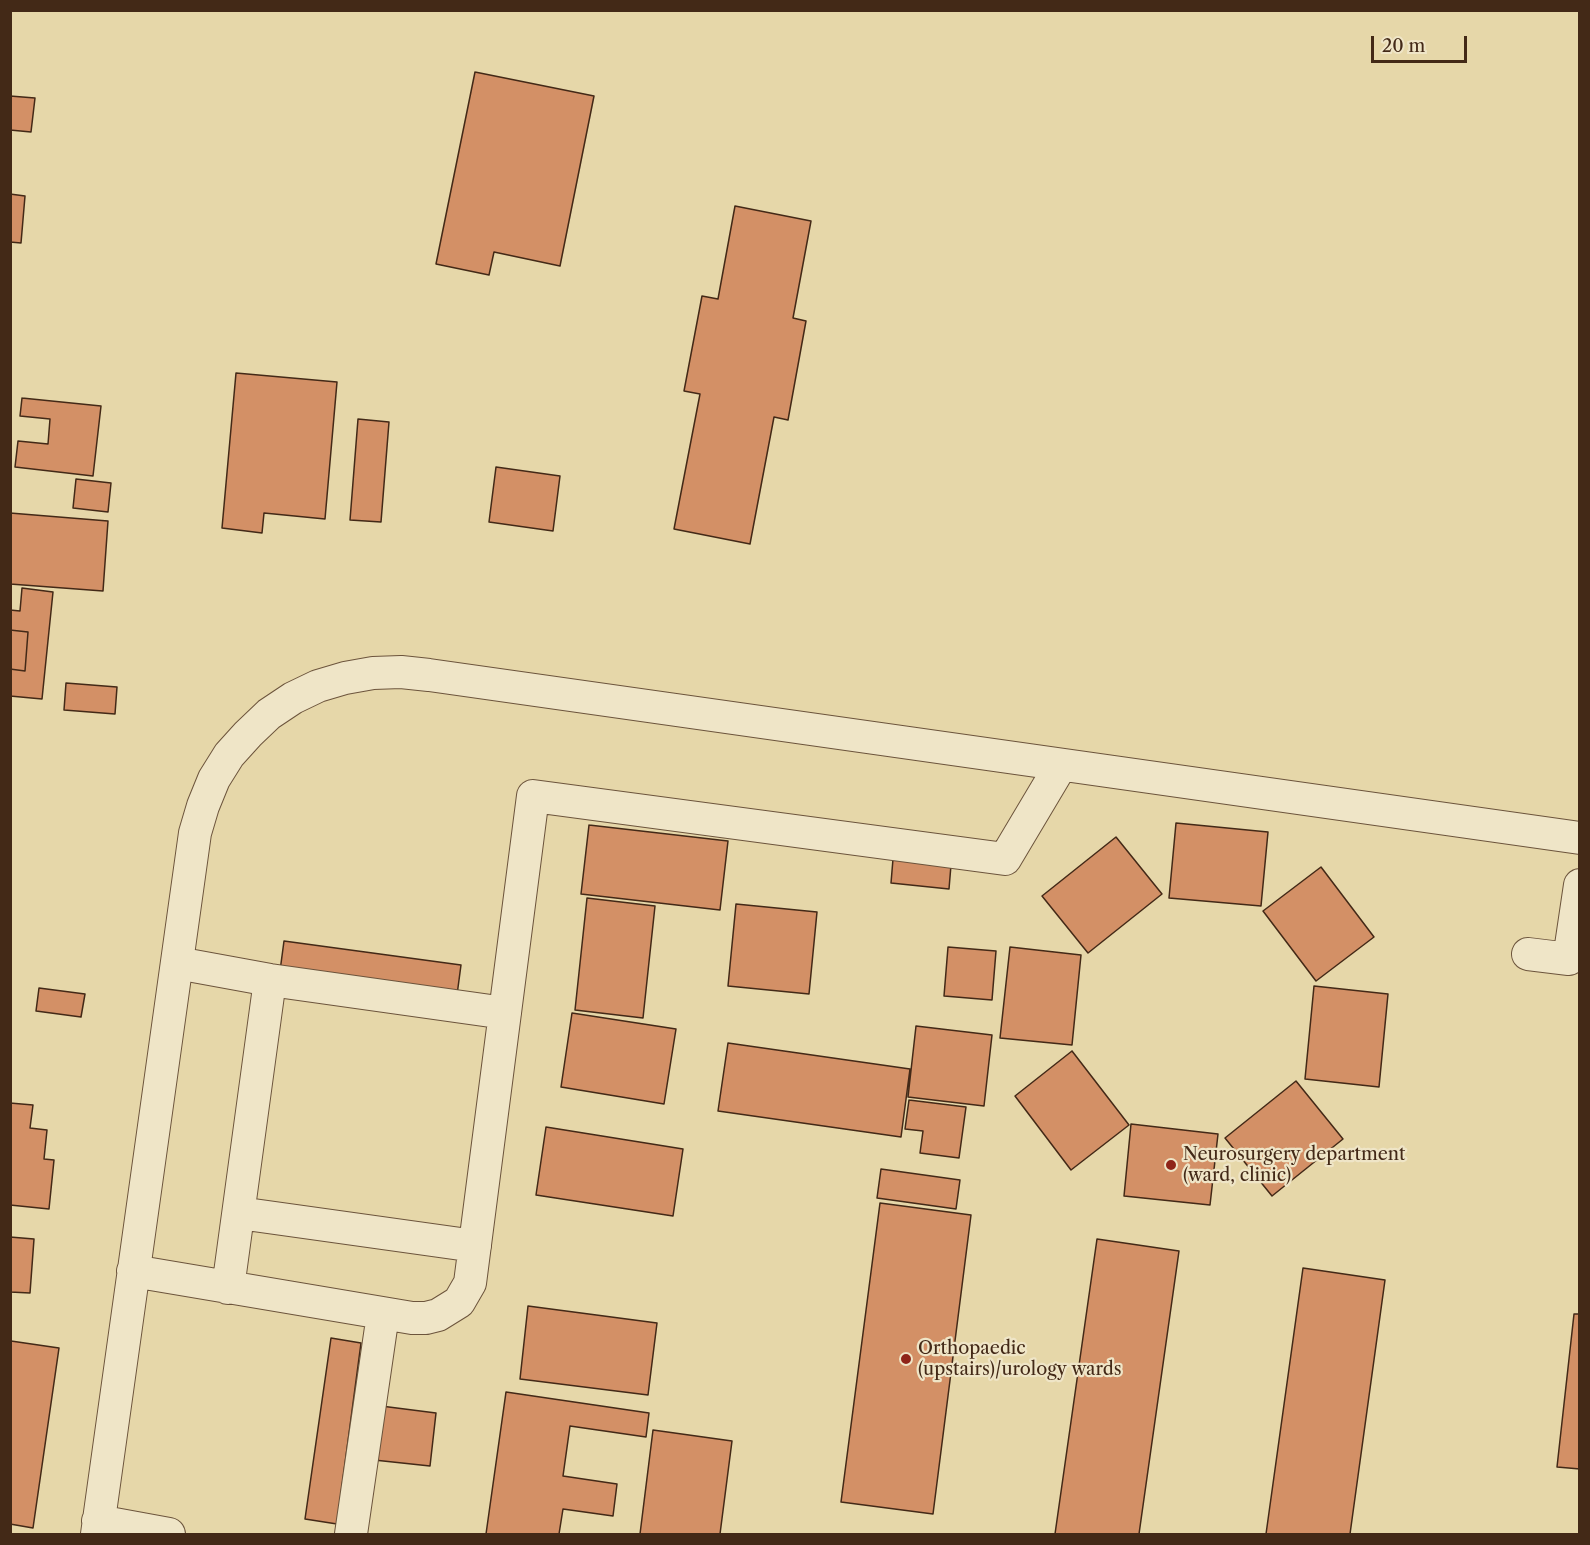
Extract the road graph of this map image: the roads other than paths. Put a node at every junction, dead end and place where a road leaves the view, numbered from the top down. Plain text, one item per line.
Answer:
1 (1061, 765) junction
2 (1580, 838) edge
3 (1580, 885) edge
4 (1528, 954) dead end
5 (177, 963) junction
6 (270, 980) junction
7 (505, 1013) junction
8 (240, 1213) junction
9 (475, 1246) junction
10 (134, 1271) junction
11 (228, 1288) junction
12 (383, 1314) junction
13 (98, 1528) edge
14 (169, 1534) edge
15 (351, 1534) edge

1 - 2 lane
1 - 5 lane
1 - 7 lane
3 - 4 lane
5 - 6 lane
5 - 10 lane
6 - 7 lane
6 - 8 lane
7 - 9 lane
8 - 9 lane
8 - 11 lane
9 - 12 lane
10 - 11 lane
10 - 13 lane
11 - 12 lane
12 - 15 lane
13 - 14 lane

